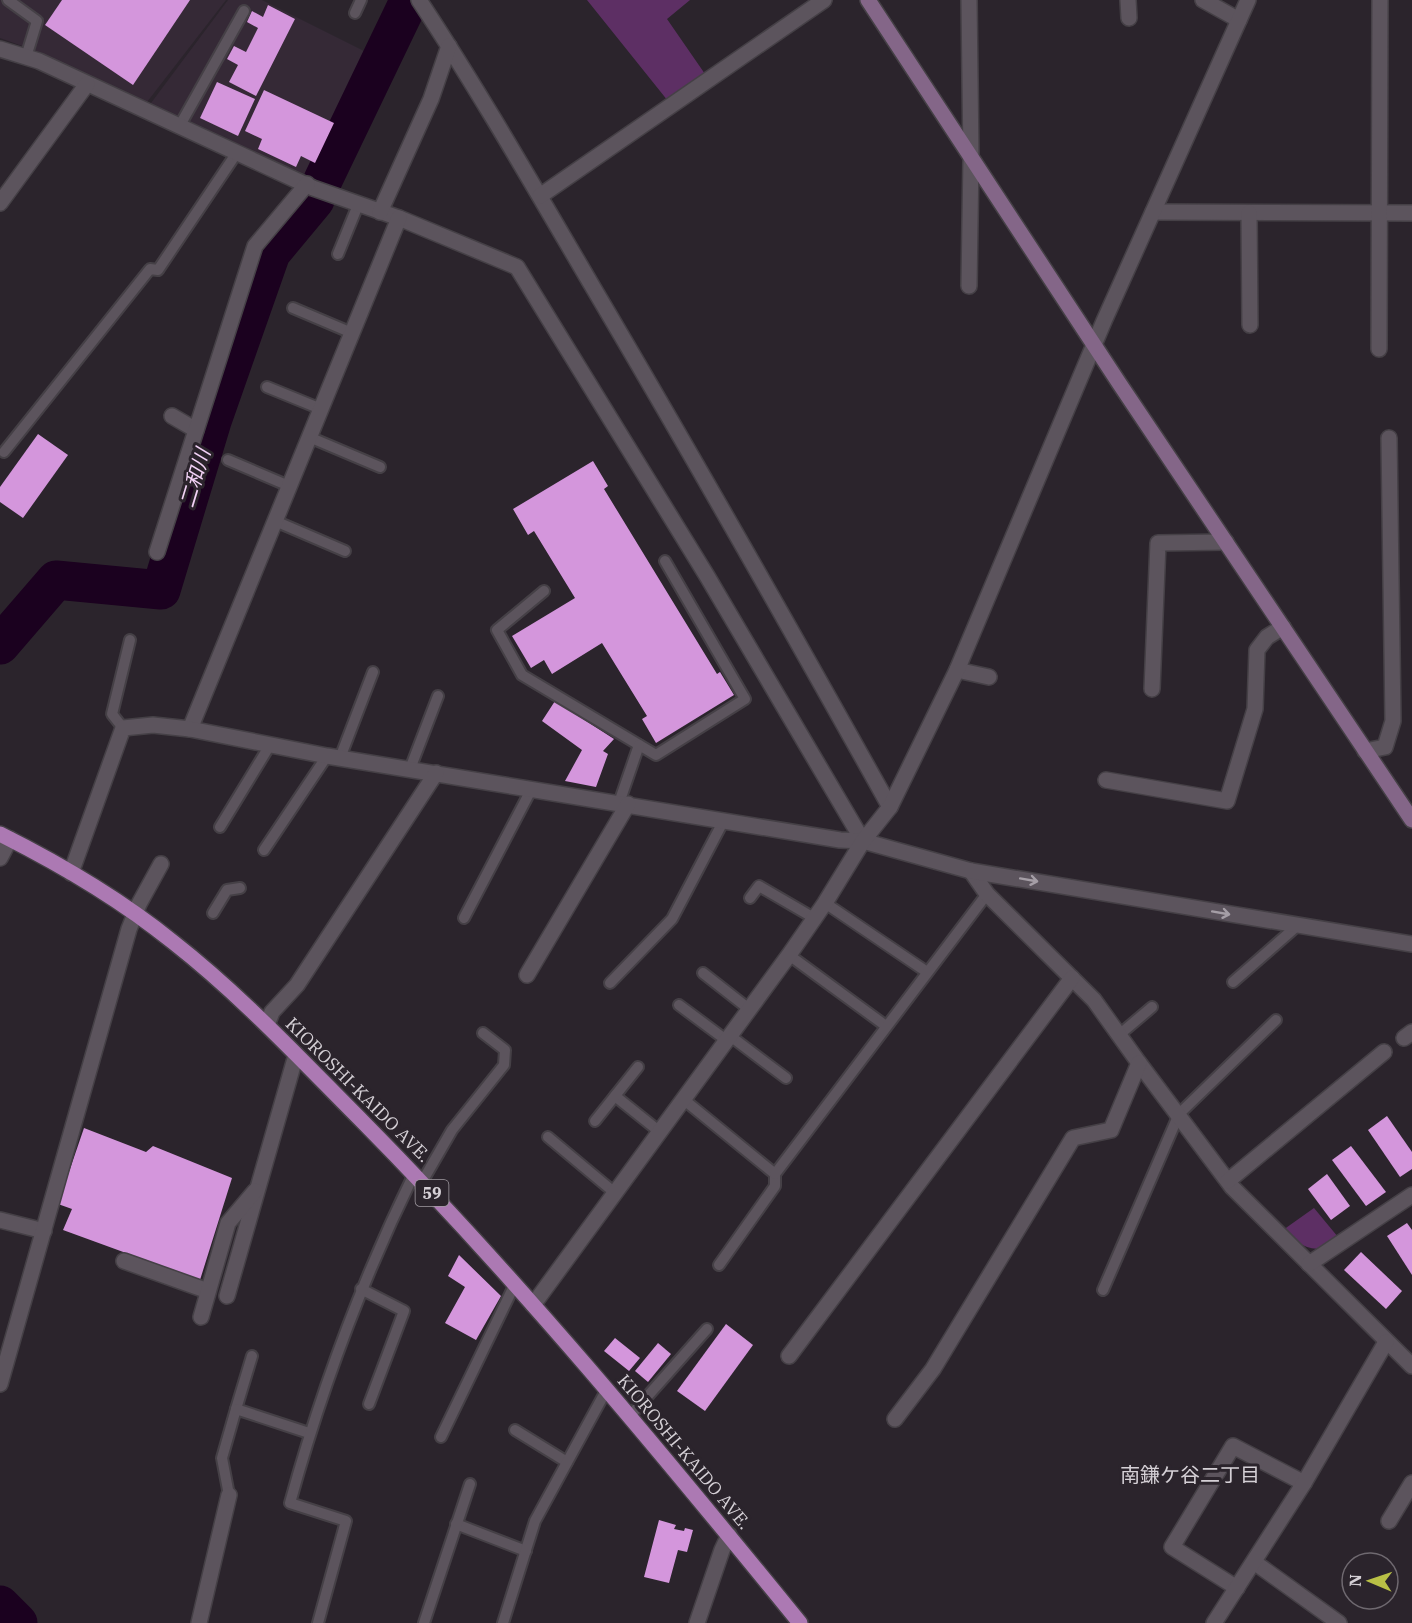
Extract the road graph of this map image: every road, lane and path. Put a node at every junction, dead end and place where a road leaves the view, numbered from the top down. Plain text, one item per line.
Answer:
1 (8, 0) edge
2 (361, 0) edge
3 (419, 0) edge
4 (824, 0) edge
5 (868, 0) edge
6 (969, 0) edge
7 (1128, 0) edge
8 (1203, 0) edge
9 (1248, 0) edge
10 (1380, 0) edge
11 (244, 11) dead end
12 (355, 13) dead end
13 (1129, 18) dead end
14 (1239, 20) junction
15 (449, 46) junction
16 (0, 49) edge
17 (26, 57) junction
18 (87, 84) junction
19 (179, 127) junction
20 (236, 154) junction
21 (971, 159) junction
22 (315, 189) junction
23 (540, 196) junction
24 (0, 203) edge
25 (358, 205) junction
26 (380, 212) junction
27 (1153, 212) junction
28 (1249, 213) junction
29 (1379, 213) junction
30 (1412, 213) edge
31 (399, 219) junction
32 (338, 254) dead end
33 (969, 286) dead end
34 (293, 308) dead end
35 (1250, 325) dead end
36 (352, 333) junction
37 (1095, 346) junction
38 (1379, 349) dead end
39 (267, 387) dead end
40 (321, 409) junction
41 (172, 416) dead end
42 (196, 430) junction
43 (309, 437) junction
44 (1389, 438) dead end
45 (4, 452) dead end
46 (228, 460) dead end
47 (380, 467) dead end
48 (289, 486) junction
49 (275, 521) junction
50 (1226, 542) junction
51 (345, 551) dead end
52 (157, 552) dead end
53 (665, 561) dead end
54 (544, 591) dead end
55 (1283, 627) junction
56 (130, 640) dead end
57 (957, 670) junction
58 (373, 672) dead end
59 (989, 677) dead end
60 (1152, 689) dead end
61 (438, 696) dead end
62 (123, 728) junction
63 (190, 729) junction
64 (270, 745) junction
65 (639, 745) junction
66 (1365, 751) junction
67 (334, 757) junction
68 (410, 769) junction
69 (436, 774) junction
70 (1106, 780) dead end
71 (531, 790) junction
72 (623, 804) junction
73 (890, 807) junction
74 (724, 820) junction
75 (1412, 820) edge
76 (220, 827) dead end
77 (5, 836) edge
78 (863, 841) junction
79 (264, 850) dead end
80 (0, 858) edge
81 (161, 864) dead end
82 (971, 871) junction
83 (71, 873) junction
84 (240, 888) dead end
85 (987, 894) junction
86 (750, 898) dead end
87 (825, 903) junction
88 (134, 913) junction
89 (213, 913) dead end
90 (464, 918) dead end
91 (814, 918) junction
92 (1297, 926) junction
93 (1412, 944) edge
94 (789, 955) junction
95 (927, 972) junction
96 (703, 973) dead end
97 (527, 975) dead end
98 (1072, 978) junction
99 (1233, 981) dead end
100 (610, 983) dead end
101 (680, 1005) dead end
102 (1152, 1007) dead end
103 (749, 1009) junction
104 (1276, 1020) dead end
105 (267, 1025) junction
106 (886, 1026) junction
107 (483, 1033) dead end
108 (1119, 1035) junction
109 (728, 1037) junction
110 (1384, 1052) dead end
111 (296, 1055) junction
112 (1139, 1064) junction
113 (638, 1067) dead end
114 (786, 1078) dead end
115 (615, 1096) junction
116 (683, 1099) junction
117 (1179, 1114) junction
118 (595, 1121) dead end
119 (660, 1132) junction
120 (548, 1137) dead end
121 (775, 1174) junction
122 (418, 1178) junction
123 (1228, 1181) junction
124 (258, 1186) junction
125 (615, 1193) junction
126 (1412, 1195) edge
127 (0, 1220) edge
128 (44, 1231) junction
129 (124, 1261) dead end
130 (1309, 1264) junction
131 (719, 1265) dead end
132 (515, 1284) junction
133 (361, 1289) junction
134 (1102, 1290) dead end
135 (208, 1291) junction
136 (227, 1296) dead end
137 (533, 1305) junction
138 (201, 1317) dead end
139 (707, 1329) dead end
140 (1386, 1342) junction
141 (252, 1356) dead end
142 (789, 1356) dead end
143 (1412, 1366) edge
144 (0, 1384) edge
145 (608, 1389) junction
146 (369, 1404) dead end
147 (236, 1409) junction
148 (630, 1416) junction
149 (895, 1419) dead end
150 (515, 1430) dead end
151 (309, 1434) junction
152 (441, 1437) dead end
153 (567, 1462) junction
154 (1304, 1483) junction
155 (1412, 1483) edge
156 (470, 1484) dead end
157 (229, 1495) joint
158 (1389, 1521) dead end
159 (456, 1524) junction
160 (729, 1535) junction
161 (526, 1551) junction
162 (1254, 1562) junction
163 (1237, 1587) junction
164 (199, 1623) edge
165 (318, 1623) edge
166 (424, 1623) edge
167 (504, 1623) edge
168 (697, 1623) edge
169 (800, 1623) edge
170 (1214, 1623) edge
171 (1339, 1623) edge

1 - 17 lane
2 - 12 lane
3 - 15 street
4 - 23 street
5 - 21 street
6 - 21 street
7 - 13 street
8 - 14 street
9 - 14 street
10 - 29 street
11 - 19 lane
14 - 27 street
15 - 23 street
15 - 26 street
16 - 17 street
17 - 18 street
18 - 19 street
18 - 24 street
19 - 20 street
20 - 22 street
20 - 45 lane
21 - 33 street
21 - 37 street
22 - 25 street
22 - 42 street
23 - 73 street
25 - 26 street
25 - 32 lane
26 - 31 street
27 - 28 street
27 - 37 street
28 - 29 street
28 - 35 street
29 - 30 street
29 - 38 street
31 - 36 street
31 - 78 street
34 - 36 lane
36 - 40 street
37 - 50 street
37 - 57 street
39 - 40 lane
40 - 43 street
41 - 42 street
42 - 52 street
43 - 47 lane
43 - 48 street
44 - 66 street
46 - 48 lane
48 - 49 street
49 - 51 lane
49 - 63 street
50 - 55 street
50 - 60 street
53 - 65 lane
54 - 65 lane
55 - 66 street
55 - 70 street
56 - 62 lane
57 - 59 street
57 - 73 street
58 - 67 lane
61 - 68 lane
62 - 63 street
62 - 83 street
63 - 64 street
64 - 67 street
64 - 76 lane
65 - 72 lane
66 - 75 street
67 - 68 street
67 - 79 lane
68 - 69 street
69 - 71 street
69 - 105 street
71 - 72 street
71 - 90 lane
72 - 74 street
72 - 97 street
73 - 78 street
74 - 78 street
74 - 100 lane
77 - 80 street
77 - 83 main road, KIOROSHI-KAIDO AVE. / 59
78 - 82 street
78 - 87 street
81 - 88 street
82 - 85 street
82 -> 92 street
83 - 88 main road, KIOROSHI-KAIDO AVE. / 59
84 - 89 lane
85 - 95 lane
85 - 98 street
86 - 91 lane
87 - 91 street
87 - 95 lane
88 - 105 main road, KIOROSHI-KAIDO AVE. / 59
88 - 128 street
91 - 94 street
92 - 93 street
92 - 99 lane
94 - 103 street
94 - 106 lane
95 - 106 lane
96 - 103 lane
98 - 108 street
98 - 142 street
101 - 109 lane
102 - 108 lane
103 - 109 street
104 - 117 lane
105 - 111 main road, KIOROSHI-KAIDO AVE. / 59
106 - 121 lane
107 - 122 lane
108 - 112 street
109 - 114 lane
109 - 116 street
110 - 123 street
111 - 122 main road, KIOROSHI-KAIDO AVE. / 59
111 - 124 street
112 - 117 street
112 - 149 street
113 - 115 lane
115 - 118 lane
115 - 119 lane
116 - 119 street
116 - 121 lane
117 - 123 street
117 - 134 lane
119 - 125 street
120 - 125 lane
121 - 131 lane
122 - 132 main road, KIOROSHI-KAIDO AVE. / 59
122 - 133 lane
123 - 130 street
124 - 135 street
124 - 136 street
125 - 137 street
126 - 130 street
127 - 128 street
128 - 144 street
129 - 135 street
130 - 140 street
132 - 137 main road, KIOROSHI-KAIDO AVE. / 59
132 - 152 lane
133 - 146 lane
133 - 151 lane
135 - 138 street
137 - 145 main road, KIOROSHI-KAIDO AVE. / 59
139 - 148 lane
140 - 143 street
140 - 154 street
141 - 147 lane
145 - 148 main road, KIOROSHI-KAIDO AVE. / 59
145 - 153 lane
147 - 151 lane
147 - 157 lane
148 - 160 main road, KIOROSHI-KAIDO AVE. / 59
150 - 153 lane
151 - 165 lane
153 - 161 lane
154 - 162 street
154 - 163 street
155 - 158 street
156 - 159 lane
157 - 164 street
159 - 161 lane
159 - 166 lane
160 - 168 street
160 - 169 main road, KIOROSHI-KAIDO AVE. / 59
161 - 167 lane
162 - 163 street
162 - 171 street
163 - 170 street

